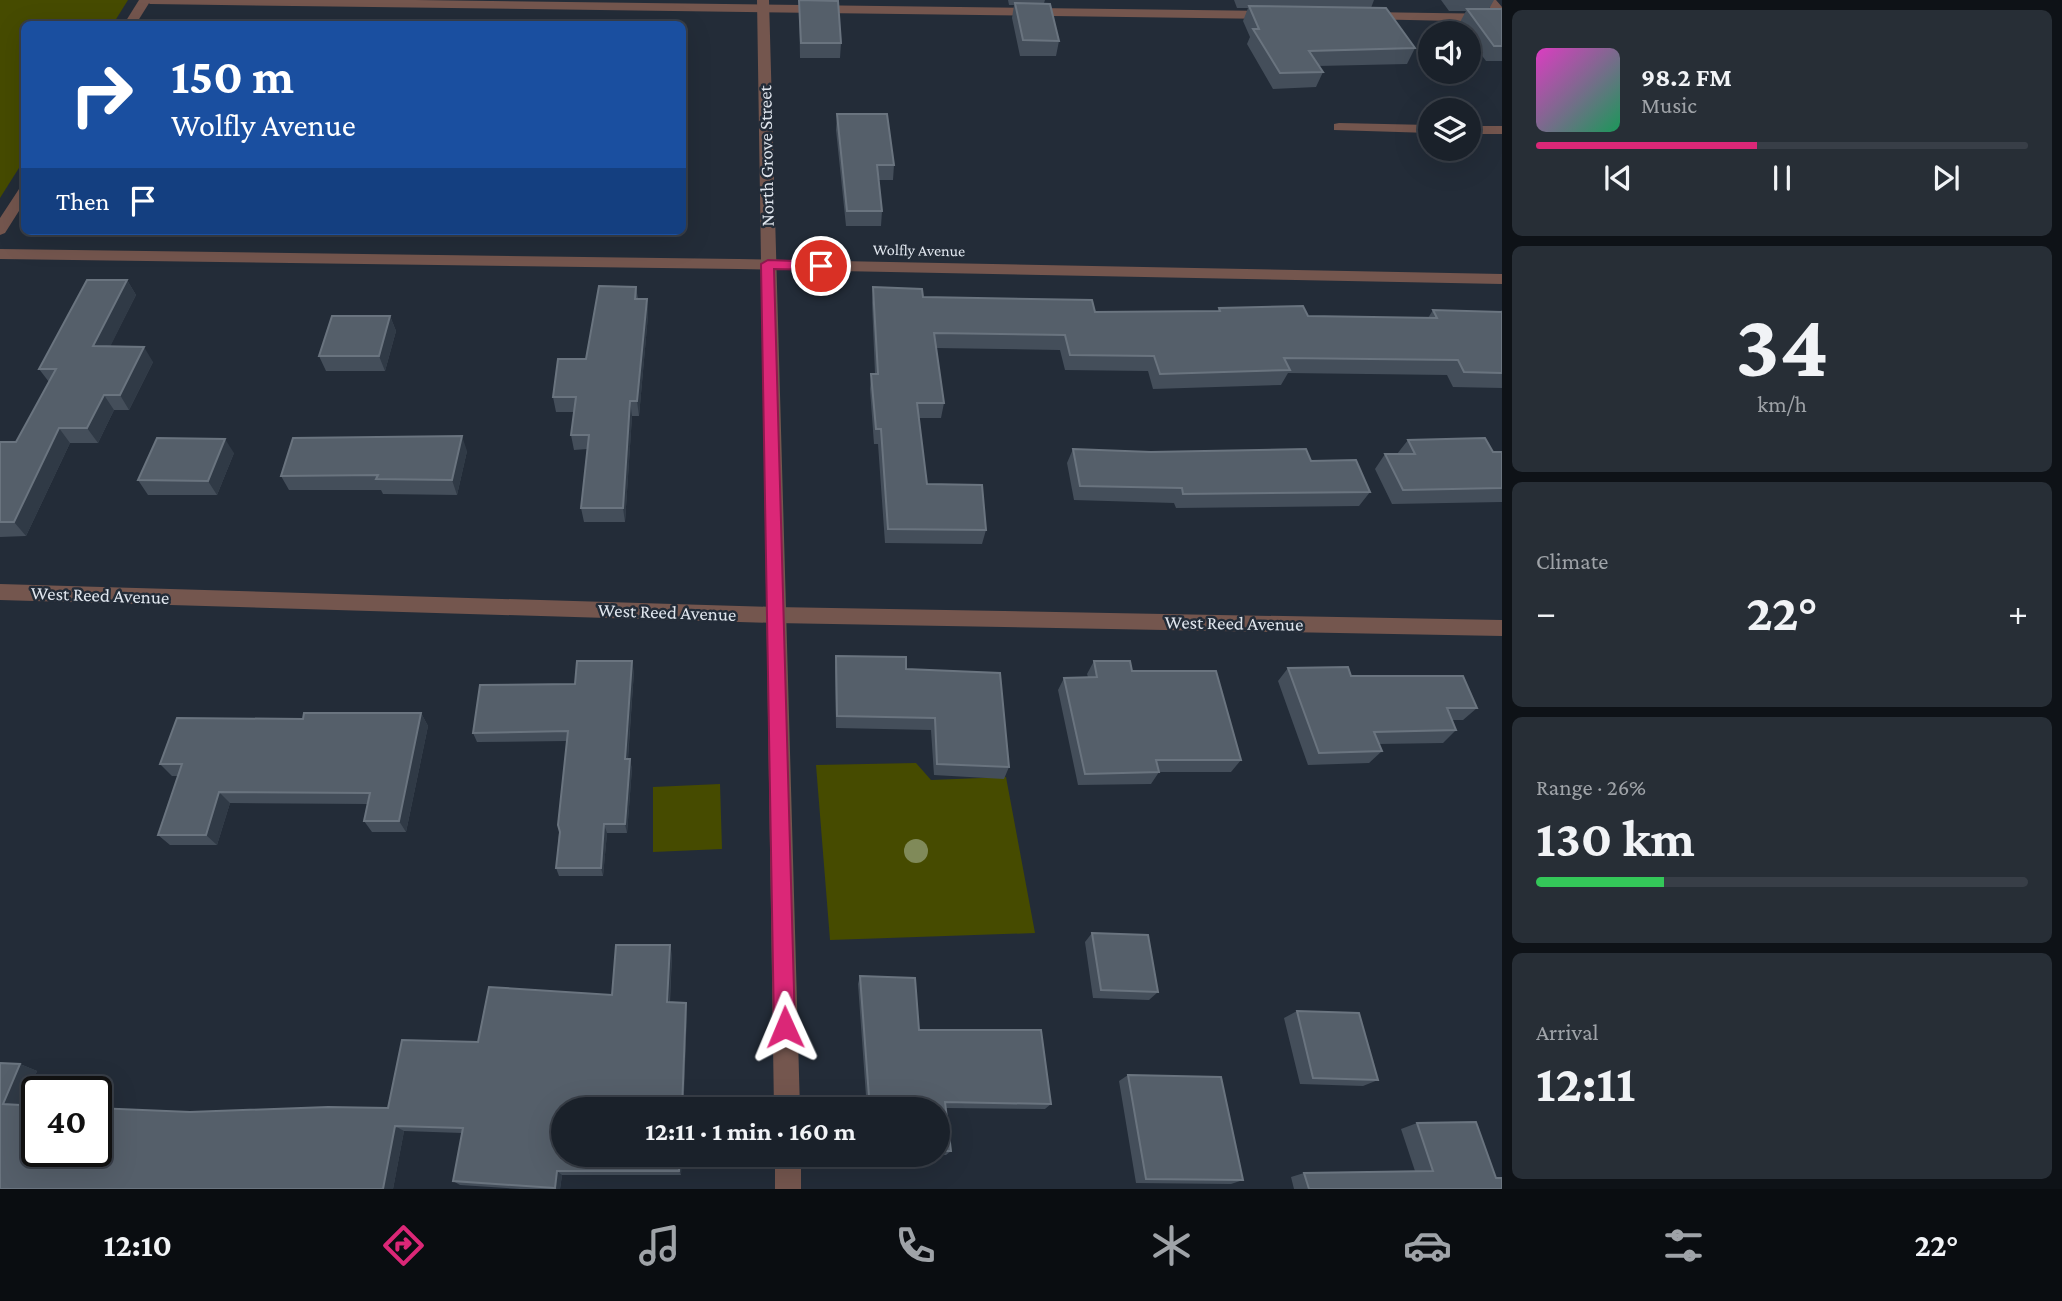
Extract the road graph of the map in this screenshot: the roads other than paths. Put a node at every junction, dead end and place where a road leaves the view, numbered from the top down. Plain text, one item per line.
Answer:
1 (148, 0) edge
2 (1490, 0) edge
3 (763, 4) edge
4 (1291, 15) edge
5 (1347, 16) edge
6 (1502, 17) edge
7 (132, 21) edge
8 (1339, 127) dead end
9 (1418, 129) edge
10 (1481, 130) edge
11 (1502, 130) edge
12 (21, 197) edge
13 (0, 230) edge
14 (0, 254) edge
15 (768, 264) junction
16 (1502, 279) edge
17 (0, 592) edge
18 (775, 615) junction
19 (1502, 628) edge
20 (786, 1097) edge
21 (788, 1167) edge
22 (788, 1189) edge

1 - 3 street
1 - 7 street
2 - 6 street
3 - 4 street
3 - 15 street, North Grove Street
5 - 6 street
8 - 9 street
10 - 11 street
12 - 13 street
14 - 15 street, Wolfly Avenue
15 - 16 street, Wolfly Avenue
15 - 18 street, North Grove Street
17 - 18 street, West Reed Avenue
18 - 19 street, West Reed Avenue
18 - 20 street, North Grove Street
21 - 22 street

